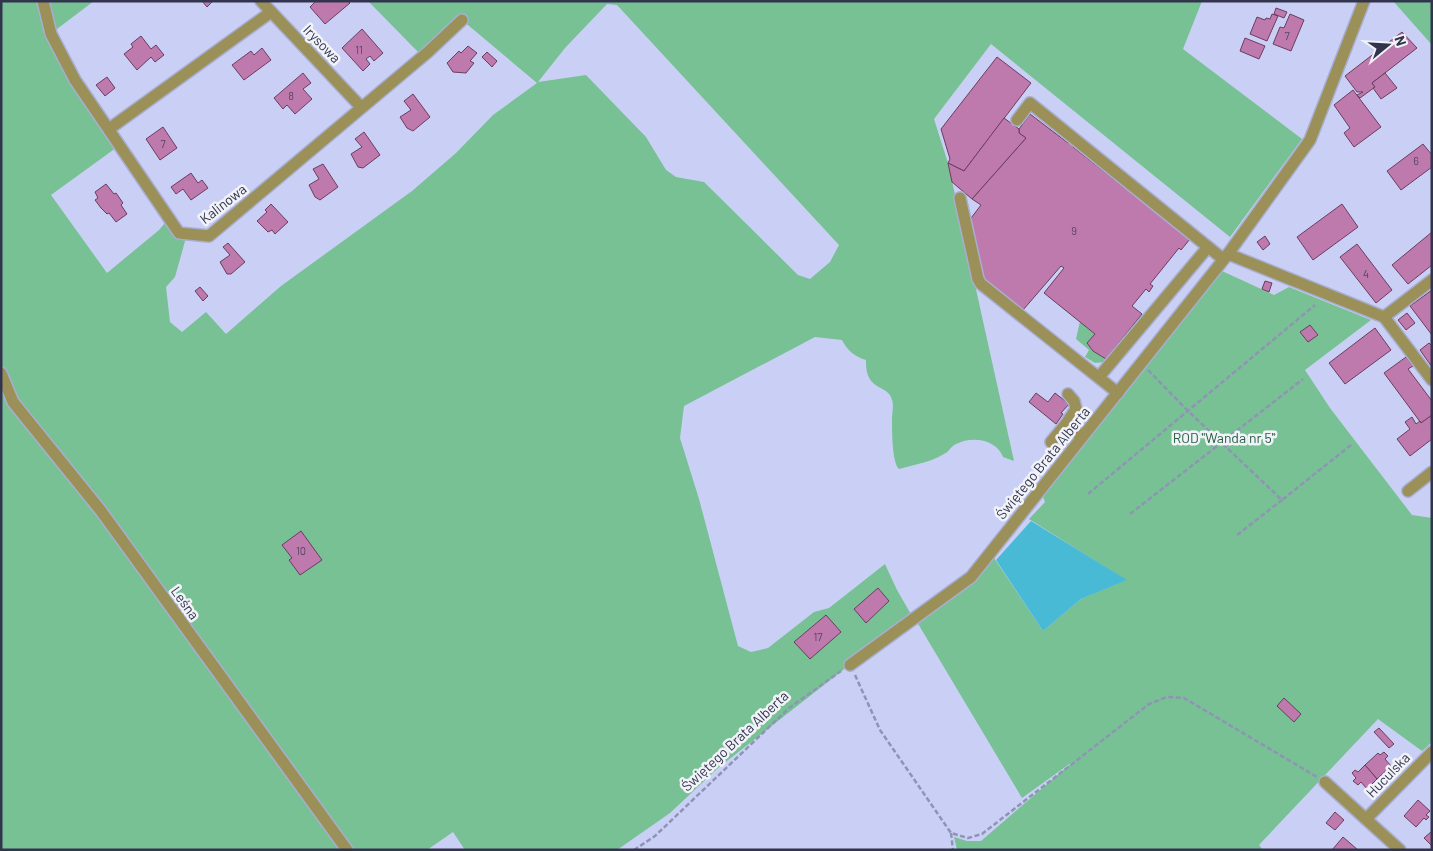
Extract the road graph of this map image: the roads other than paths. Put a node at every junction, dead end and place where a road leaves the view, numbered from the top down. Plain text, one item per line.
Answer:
1 (43, 1) edge
2 (262, 1) edge
3 (1364, 1) edge
4 (270, 12) junction
5 (462, 20) dead end
6 (361, 107) junction
7 (1017, 120) dead end
8 (109, 129) junction
9 (960, 198) dead end
10 (1208, 247) junction
11 (1226, 256) junction
12 (1432, 280) edge
13 (1384, 317) junction
14 (1, 374) edge
15 (1099, 377) junction
16 (1432, 380) edge
17 (1118, 392) junction
18 (1068, 394) dead end
19 (1066, 424) junction
20 (1082, 437) junction
21 (1052, 442) dead end
22 (1432, 472) edge
23 (1408, 491) dead end
24 (850, 665) road end
25 (1432, 752) edge
26 (1325, 782) road end
27 (1366, 819) junction
28 (347, 850) edge
29 (1400, 850) edge

1 - 8 street, Kalinowa
2 - 4 street, Irysowa
3 - 11 street, Świętego Brata Alberta
4 - 6 street, Irysowa
4 - 8 street
5 - 6 street, Kalinowa
6 - 8 street, Kalinowa
7 - 10 street
9 - 15 street
10 - 11 street
10 - 15 street
11 - 13 street
11 - 17 street, Świętego Brata Alberta
12 - 13 street
13 - 16 street
14 - 28 street, Leśna
15 - 17 street
17 - 20 street, Świętego Brata Alberta
18 - 19 street
19 - 20 street
19 - 21 street
20 - 24 street, Świętego Brata Alberta
22 - 23 street
25 - 27 street, Huculska
26 - 27 street, Huculska
27 - 29 street, Huculska

